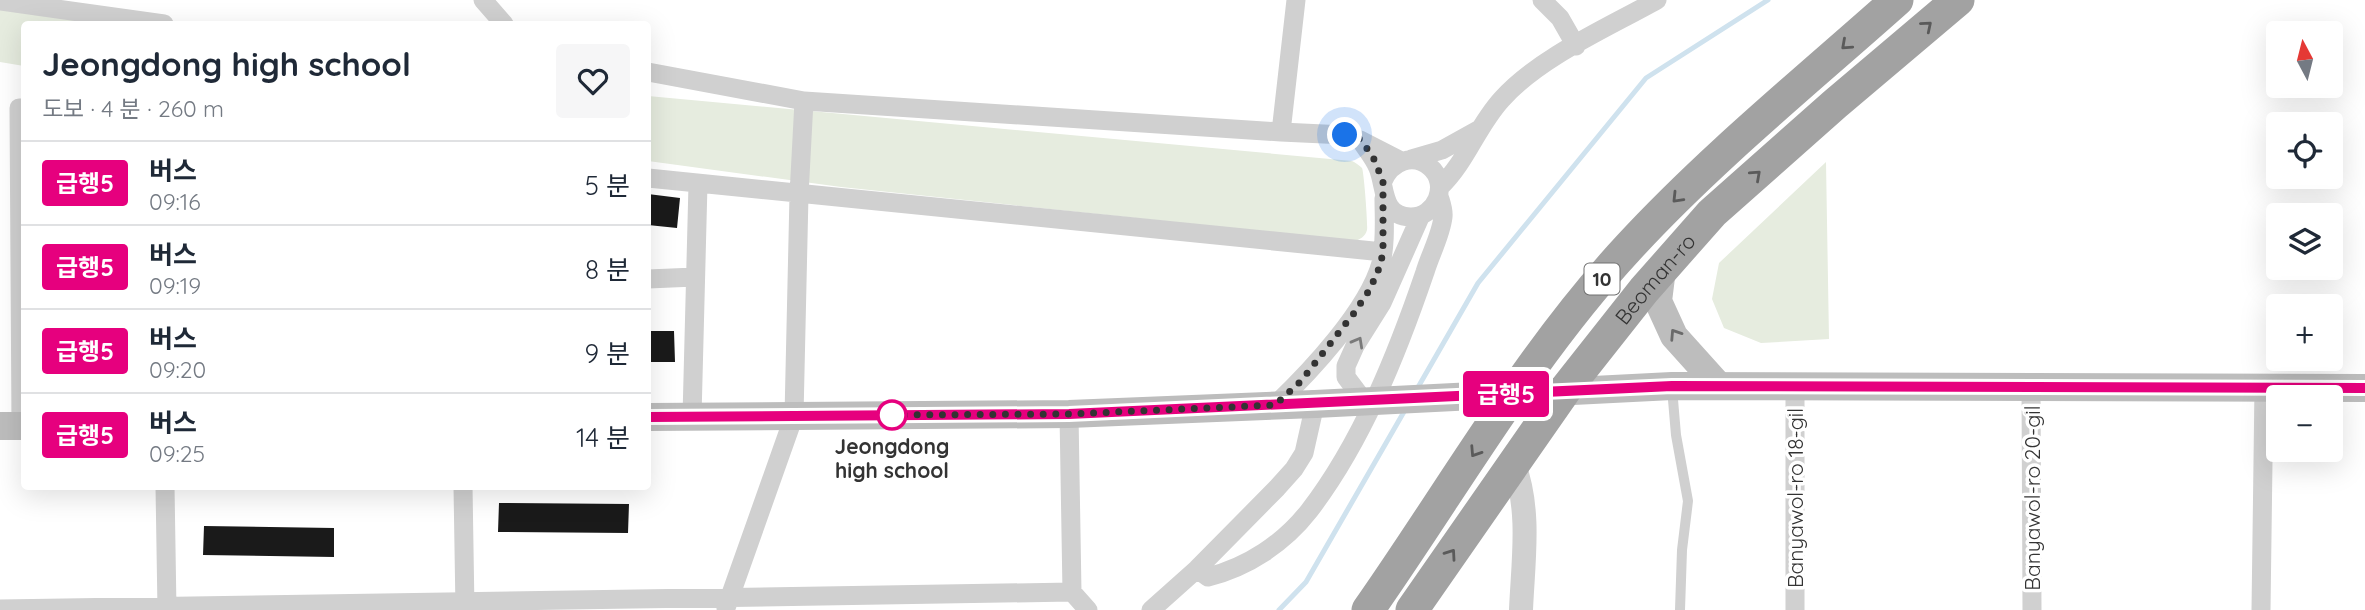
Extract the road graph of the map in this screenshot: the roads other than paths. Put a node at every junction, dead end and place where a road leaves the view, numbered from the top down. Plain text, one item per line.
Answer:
1 (483, 0) edge
2 (1296, 0) edge
3 (1542, 0) edge
4 (1657, 0) edge
5 (1897, 0) edge
6 (1958, 0) edge
7 (0, 1) edge
8 (143, 21) edge
9 (501, 21) edge
10 (1576, 46) junction
11 (651, 73) edge
12 (804, 101) junction
13 (21, 108) edge
14 (1478, 130) junction
15 (1281, 132) junction
16 (1360, 139) junction
17 (1406, 160) junction
18 (651, 178) edge
19 (698, 184) junction
20 (1384, 189) junction
21 (1440, 192) junction
22 (799, 195) junction
23 (1421, 215) junction
24 (1383, 252) junction
25 (1662, 270) junction
26 (695, 277) junction
27 (651, 279) edge
28 (1672, 386) junction
29 (1719, 386) junction
30 (1795, 386) junction
31 (2031, 387) junction
32 (2264, 387) junction
33 (2365, 388) edge
34 (1564, 390) junction
35 (1514, 394) junction
36 (1364, 401) junction
37 (1315, 404) junction
38 (1275, 405) junction
39 (1069, 414) junction
40 (794, 416) junction
41 (651, 417) edge
42 (692, 417) junction
43 (15, 426) edge
44 (1514, 465) junction
45 (165, 490) edge
46 (463, 490) edge
47 (1197, 569) junction
48 (1072, 592) junction
49 (727, 604) edge
50 (464, 606) edge
51 (167, 608) edge
52 (0, 609) edge
53 (1088, 610) edge
54 (1151, 610) edge
55 (1368, 610) edge
56 (1412, 610) edge
57 (1521, 610) edge
58 (1680, 610) edge
59 (1795, 610) edge
60 (2032, 610) edge
61 (2261, 610) edge

1 - 9 street
2 - 15 street
3 - 10 street
4 - 10 street
5 -> 35 highway, Beoman-ro / 10
25 -> 6 highway, Beoman-ro / 10
7 - 8 street
10 - 14 street
11 - 12 street
12 - 15 street
12 - 22 street
13 - 43 street
14 - 17 street
14 - 21 street
15 - 16 street
16 - 17 street
16 - 20 street
17 - 20 street
17 - 21 street
18 - 19 street
19 - 22 street
19 - 26 street
20 - 23 street
20 - 24 street
21 - 23 street
21 - 47 street
22 - 24 street
22 - 40 street
36 -> 23 street
24 - 38 street
29 -> 25 main road
25 - 34 highway, Beoman-ro / 10
26 - 27 street
26 - 42 street
28 - 29 main road
28 - 34 main road
28 - 58 lane
29 - 30 main road
30 - 31 main road
30 - 59 street, Banyawol-ro 18-gil
31 - 32 main road
31 - 60 street, Banyawol-ro 20-gil
32 - 33 main road
32 - 61 street
34 - 35 main road
34 - 44 highway, Beoman-ro / 10
35 - 36 main road, bridge
35 -> 55 highway, Beoman-ro / 10
36 - 37 main road, bridge
37 - 38 main road
37 - 47 street
38 - 39 main road
39 - 40 main road
39 - 48 street
40 - 42 main road
40 - 49 street
41 - 42 main road
56 -> 44 highway, Beoman-ro / 10
44 - 57 street
45 - 51 street
46 - 50 street
47 - 54 street
48 - 49 street
48 - 53 street
49 - 50 street
50 - 51 street
51 - 52 street

